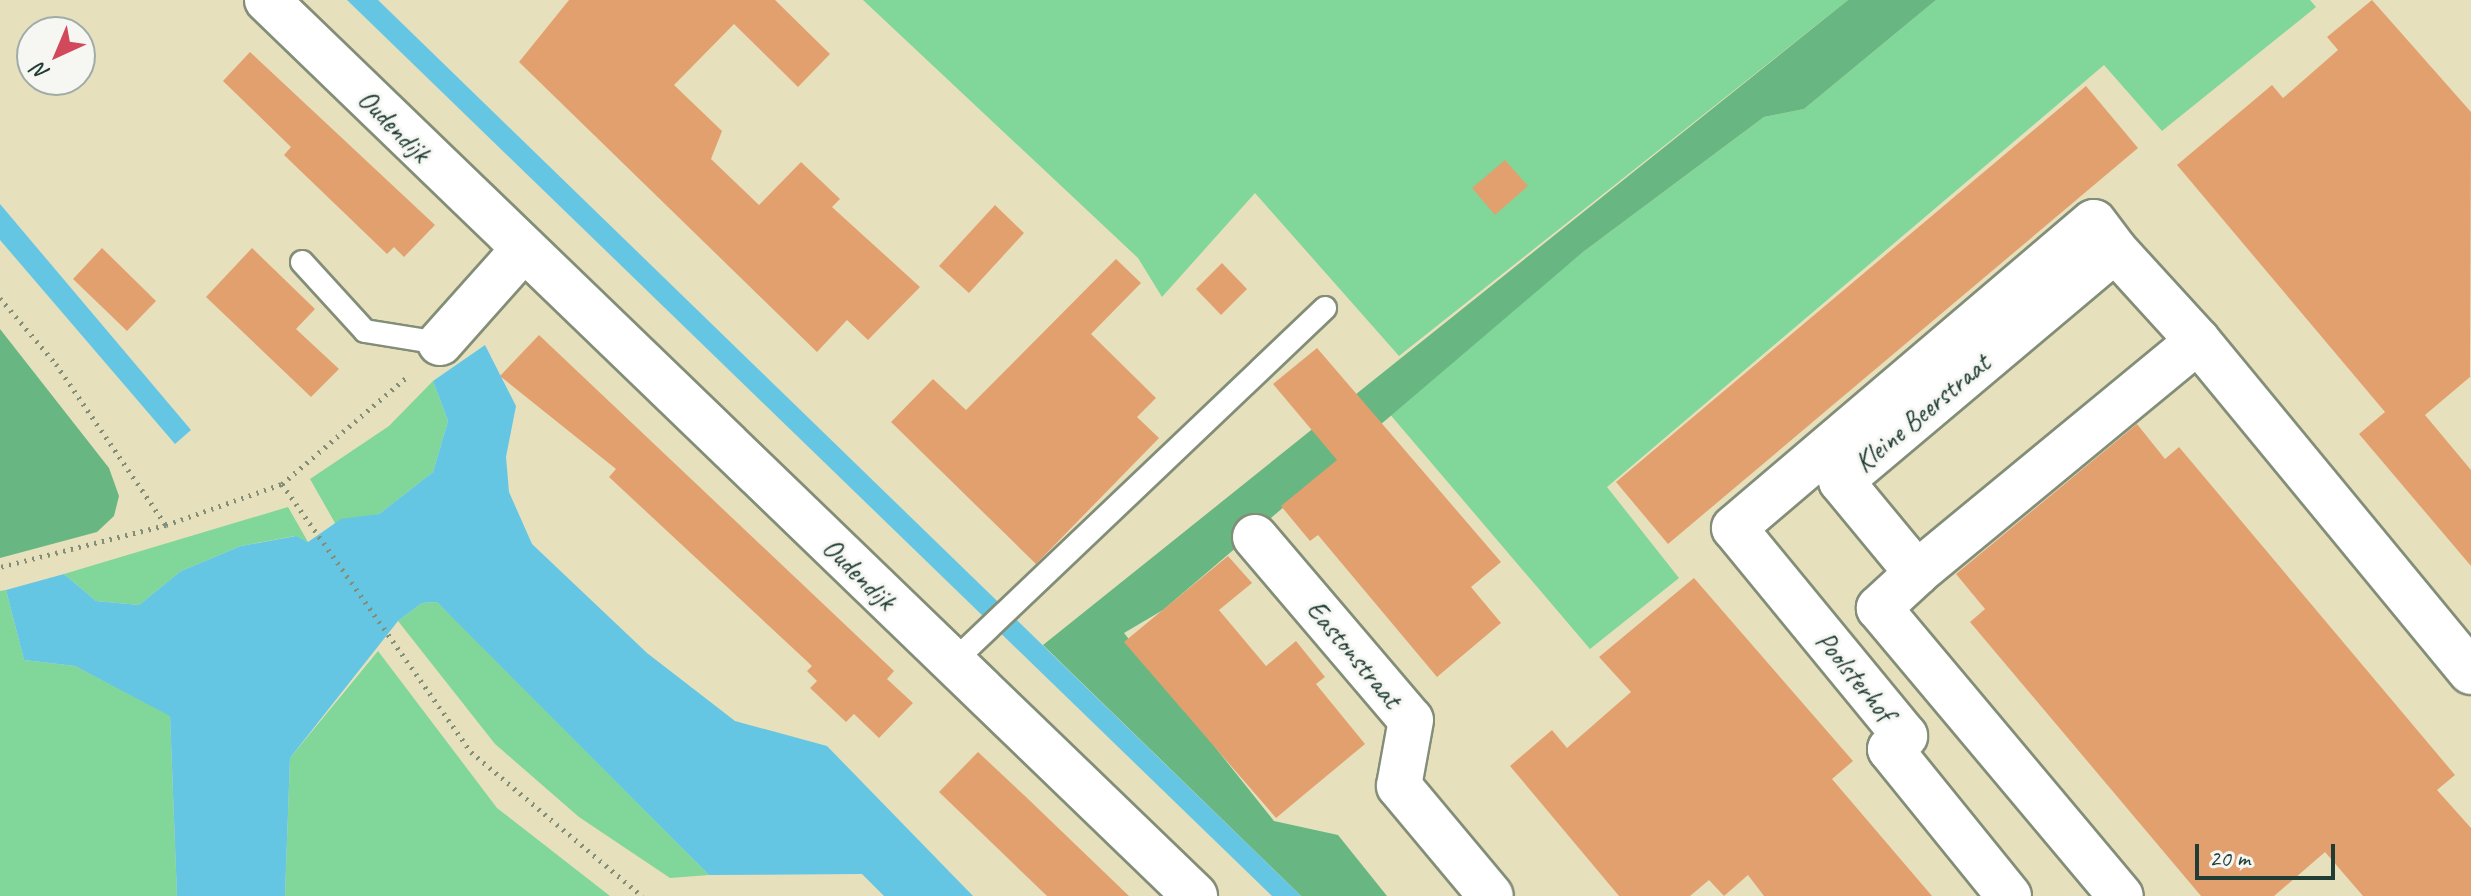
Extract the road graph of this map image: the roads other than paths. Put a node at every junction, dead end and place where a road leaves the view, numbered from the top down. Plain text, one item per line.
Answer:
1 (267, 0) edge
2 (521, 252) junction
3 (302, 262) dead end
4 (1325, 308) dead end
5 (2198, 341) junction
6 (440, 343) joint
7 (1829, 468) junction
8 (1734, 528) joint
9 (1255, 537) dead end
10 (1917, 573) junction
11 (1925, 662) junction
12 (952, 663) junction
13 (2471, 672) edge
14 (1876, 701) junction
15 (1195, 896) edge
16 (1491, 896) edge
17 (2009, 896) edge
18 (2121, 896) edge

1 - 2 street, Oudendijk
2 - 6 street
2 - 12 street, Oudendijk
3 - 6 lane
4 - 12 lane
5 - 7 street, Kleine Beerstraat
5 - 10 street
5 - 13 street, Kleine Beerstraat
7 - 8 street, Kleine Beerstraat
7 - 10 street, Kleine Beerstraat
8 - 14 street, Poolsterhof
9 - 16 street, Eastonstraat
10 - 11 street
11 - 14 street
11 - 18 street
12 - 15 street, Oudendijk
14 - 17 street, Poolsterhof

